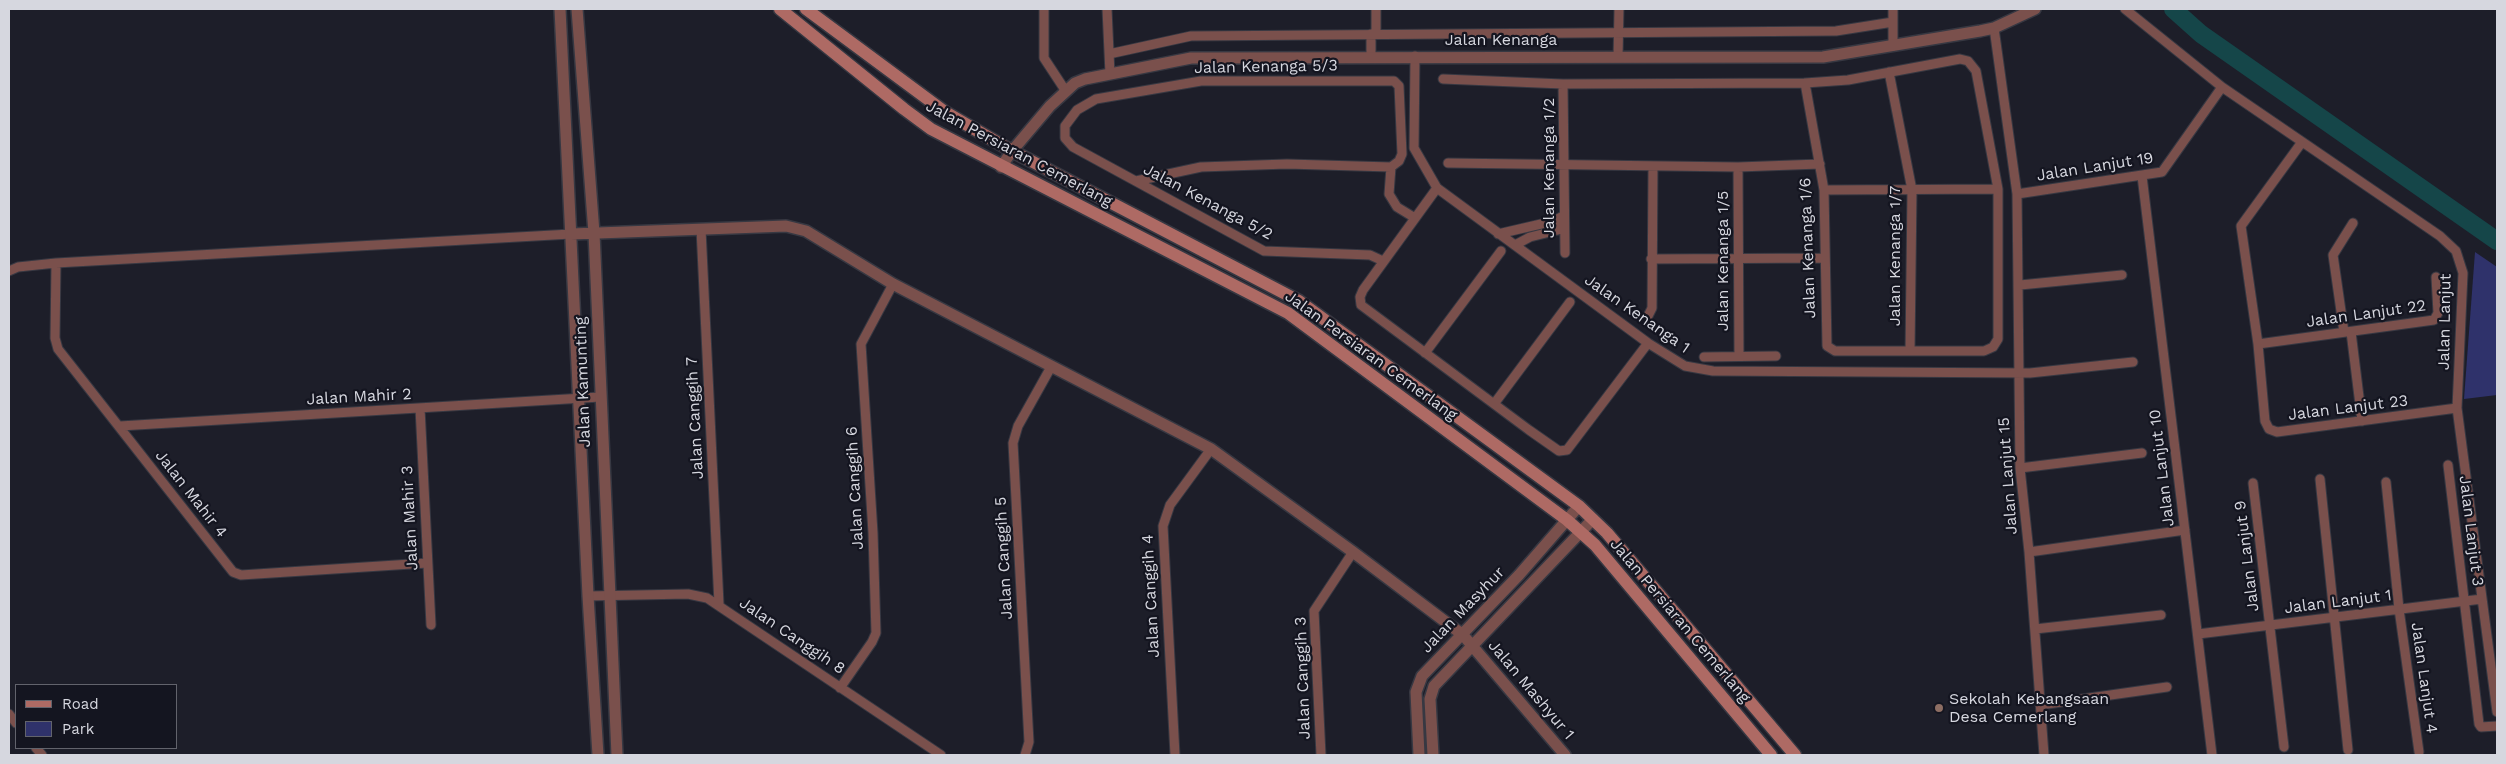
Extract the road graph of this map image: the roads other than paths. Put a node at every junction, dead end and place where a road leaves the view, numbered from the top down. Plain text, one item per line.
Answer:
1 (560, 9) edge
2 (577, 9) edge
3 (780, 9) edge
4 (806, 9) edge
5 (1044, 9) edge
6 (1107, 9) edge
7 (1376, 9) edge
8 (1619, 9) edge
9 (1893, 9) edge
10 (2035, 9) edge
11 (2125, 9) edge
12 (1893, 22) junction
13 (1994, 28) junction
14 (1618, 33) junction
15 (1374, 34) junction
16 (1893, 46) junction
17 (1109, 54) junction
18 (1371, 56) junction
19 (1415, 56) junction
20 (1618, 57) junction
21 (1889, 72) junction
22 (1110, 74) junction
23 (1443, 80) dead end
24 (1806, 83) junction
25 (1563, 84) junction
26 (2222, 87) junction
27 (1065, 90) junction
28 (1064, 134) joint
29 (2302, 142) junction
30 (1012, 151) junction
31 (1448, 163) dead end
32 (1820, 164) junction
33 (1565, 166) junction
34 (1001, 167) junction
35 (1391, 167) junction
36 (1653, 167) junction
37 (1738, 167) junction
38 (2142, 176) junction
39 (1136, 182) junction
40 (1437, 188) junction
41 (1998, 189) junction
42 (1824, 190) junction
43 (1912, 190) junction
44 (2017, 194) junction
45 (1415, 218) junction
46 (1563, 221) junction
47 (2353, 223) dead end
48 (701, 229) junction
49 (594, 233) junction
50 (571, 234) junction
51 (1498, 234) junction
52 (1515, 246) junction
53 (1501, 251) dead end
54 (1564, 253) dead end
55 (1737, 258) junction
56 (1824, 258) junction
57 (1651, 259) junction
58 (1383, 261) junction
59 (56, 264) junction
60 (9, 271) edge
61 (2122, 276) dead end
62 (2436, 277) dead end
63 (893, 284) junction
64 (2020, 285) junction
65 (1570, 302) dead end
66 (1646, 318) dead end
67 (2348, 332) junction
68 (1648, 342) junction
69 (2258, 344) junction
70 (1425, 352) junction
71 (1910, 352) junction
72 (1739, 356) junction
73 (1776, 356) dead end
74 (1704, 357) dead end
75 (2133, 362) dead end
76 (1051, 367) junction
77 (2018, 373) junction
78 (600, 397) junction
79 (580, 398) junction
80 (1494, 404) junction
81 (420, 408) junction
82 (2457, 408) junction
83 (2362, 421) junction
84 (120, 426) junction
85 (1211, 449) junction
86 (2142, 452) dead end
87 (2448, 465) dead end
88 (2020, 468) junction
89 (2320, 480) dead end
90 (2386, 482) dead end
91 (2253, 483) dead end
92 (1579, 506) junction
93 (1567, 520) junction
94 (1593, 520) junction
95 (2185, 530) junction
96 (1580, 532) junction
97 (1352, 552) junction
98 (2029, 552) junction
99 (427, 563) junction
100 (588, 596) junction
101 (608, 597) junction
102 (2482, 599) junction
103 (2465, 601) junction
104 (719, 604) junction
105 (2399, 609) junction
106 (2161, 615) dead end
107 (2334, 617) junction
108 (432, 625) dead end
109 (2270, 625) junction
110 (2035, 629) junction
111 (2198, 634) junction
112 (1462, 635) junction
113 (1472, 646) junction
114 (2167, 687) dead end
115 (840, 688) junction
116 (2040, 705) junction
117 (2497, 712) edge
118 (2497, 726) edge
119 (2284, 747) dead end
120 (2348, 750) dead end
121 (2419, 752) dead end
122 (598, 755) edge
123 (617, 755) edge
124 (941, 755) edge
125 (1025, 755) edge
126 (1175, 755) edge
127 (1321, 755) edge
128 (1419, 755) edge
129 (1434, 755) edge
130 (1565, 755) edge
131 (1771, 755) edge
132 (1794, 755) edge
133 (2044, 755) edge
134 (2212, 755) edge

1 - 50 street, Jalan Kamunting
2 - 49 street, Jalan Kamunting
3 - 34 main road, Jalan Persiaran Cemerlang
4 - 30 main road, Jalan Persiaran Cemerlang
5 - 27 street
6 - 17 street
7 - 15 street
8 - 14 street
9 - 12 street
10 - 13 street, Jalan Kenanga
11 - 26 street, Jalan Lanjut
12 - 14 street
12 - 16 street
13 - 16 street, Jalan Kenanga
13 - 44 street, Jalan Lanjut 15
14 - 15 street
14 - 20 street
15 - 17 street
15 - 18 street
16 - 20 street, Jalan Kenanga
17 - 22 street
18 - 19 street, Jalan Kenanga
18 - 22 street, Jalan Kenanga
19 - 20 street, Jalan Kenanga
19 - 40 street, Jalan Kenanga 1
21 - 24 street
21 - 41 street
21 - 43 street, Jalan Kenanga 1/7
22 - 27 street, Jalan Kenanga
23 - 25 street
24 - 25 street
24 - 32 street, Jalan Kenanga 1/6
25 - 33 street, Jalan Kenanga 1/2
26 - 29 street, Jalan Lanjut
26 - 38 street, Jalan Lanjut 19
27 - 30 street, Jalan Kenanga
28 - 35 street, Jalan Kenanga 5/3
28 - 39 street, Jalan Kenanga 5/2
29 - 69 street
29 - 82 street, Jalan Lanjut
30 - 34 street, Jalan Kenanga
30 - 92 main road, Jalan Persiaran Cemerlang
31 - 33 street
32 - 37 street
32 - 42 street, Jalan Kenanga 1/6
33 - 36 street
33 - 46 street, Jalan Kenanga 1/2
34 - 93 main road, Jalan Persiaran Cemerlang
35 - 39 street
35 - 45 street
36 - 37 street
36 - 57 street
37 - 55 street, Jalan Kenanga 1/5
38 - 44 street, Jalan Lanjut 19
38 - 95 street, Jalan Lanjut 10
39 - 58 street, Jalan Kenanga 5/2
40 - 45 street
40 - 51 street, Jalan Kenanga 1
41 - 43 street
41 - 71 street
42 - 43 street
42 - 56 street, Jalan Kenanga 1/6
43 - 71 street, Jalan Kenanga 1/7
44 - 64 street, Jalan Lanjut 15
45 - 58 street
46 - 51 street
46 - 52 street
46 - 54 street, Jalan Kenanga 1/2
47 - 67 street
48 - 49 street, Jalan Mashyur 1
48 - 63 street, Jalan Mashyur 1
48 - 104 street, Jalan Canggih 7
49 - 50 street, Jalan Mashyur 1
49 - 78 street, Jalan Kamunting
50 - 59 street
50 - 79 street, Jalan Kamunting
51 - 52 street, Jalan Kenanga 1
52 - 68 street, Jalan Kenanga 1
53 - 70 street
55 - 56 street
55 - 57 street
55 - 72 street, Jalan Kenanga 1/5
56 - 71 street, Jalan Kenanga 1/6
57 - 66 street
58 - 70 street
59 - 60 street
59 - 84 street, Jalan Mahir 4
61 - 64 street
62 - 67 street, Jalan Lanjut 22
63 - 76 street, Jalan Mashyur 1
63 - 115 street, Jalan Canggih 6
64 - 77 street, Jalan Lanjut 15
65 - 80 street
67 - 69 street, Jalan Lanjut 22
67 - 83 street
68 - 77 street, Jalan Kenanga 1
68 - 80 street
69 - 83 street, Jalan Lanjut 23
70 - 80 street
72 - 73 street
72 - 74 street
75 - 77 street, Jalan Kenanga 1
76 - 85 street, Jalan Mashyur 1
76 - 125 street, Jalan Canggih 5
77 - 88 street, Jalan Lanjut 15
78 - 79 street, Jalan Mahir 2
78 - 101 street, Jalan Kamunting
79 - 81 street, Jalan Mahir 2
79 - 100 street, Jalan Kamunting
81 - 84 street, Jalan Mahir 2
81 - 99 street, Jalan Mahir 3
82 - 83 street, Jalan Lanjut 23
82 - 102 street, Jalan Lanjut
84 - 99 street, Jalan Mahir 4
85 - 97 street, Jalan Mashyur 1
85 - 126 street, Jalan Canggih 4
86 - 88 street
87 - 103 street, Jalan Lanjut 3
88 - 98 street, Jalan Lanjut 15
89 - 107 street
90 - 105 street, Jalan Lanjut 4
91 - 109 street, Jalan Lanjut 9
92 - 93 street, Jalan Masyhur
92 - 94 main road, Jalan Persiaran Cemerlang
93 - 96 main road, Jalan Persiaran Cemerlang
93 - 112 street, Jalan Masyhur
94 - 96 street, Jalan Masyhur
94 - 132 main road, Jalan Persiaran Cemerlang
95 - 98 street
95 - 111 street, Jalan Lanjut 10
96 - 113 street, Jalan Masyhur
96 - 131 main road, Jalan Persiaran Cemerlang
97 - 112 street, Jalan Mashyur 1
97 - 127 street, Jalan Canggih 3
98 - 110 street, Jalan Lanjut 15
99 - 108 street, Jalan Mahir 3
100 - 101 street, Jalan Canggih 8
100 - 122 street, Jalan Kamunting
101 - 104 street, Jalan Canggih 8
101 - 123 street, Jalan Kamunting
102 - 103 street, Jalan Lanjut 1
102 - 117 street, Jalan Lanjut
103 - 105 street, Jalan Lanjut 1
103 - 118 street, Jalan Lanjut 3
104 - 115 street, Jalan Canggih 8
105 - 107 street, Jalan Lanjut 1
105 - 121 street, Jalan Lanjut 4
106 - 110 street
107 - 109 street, Jalan Lanjut 1
107 - 120 street
109 - 111 street, Jalan Lanjut 1
109 - 119 street, Jalan Lanjut 9
110 - 116 street, Jalan Lanjut 15
111 - 134 street, Jalan Lanjut 10
112 - 113 street, Jalan Mashyur 1
112 - 128 street, Jalan Masyhur
113 - 129 street, Jalan Masyhur
113 - 130 street, Jalan Mashyur 1
114 - 116 street
115 - 124 street, Jalan Canggih 8
116 - 133 street, Jalan Lanjut 15

